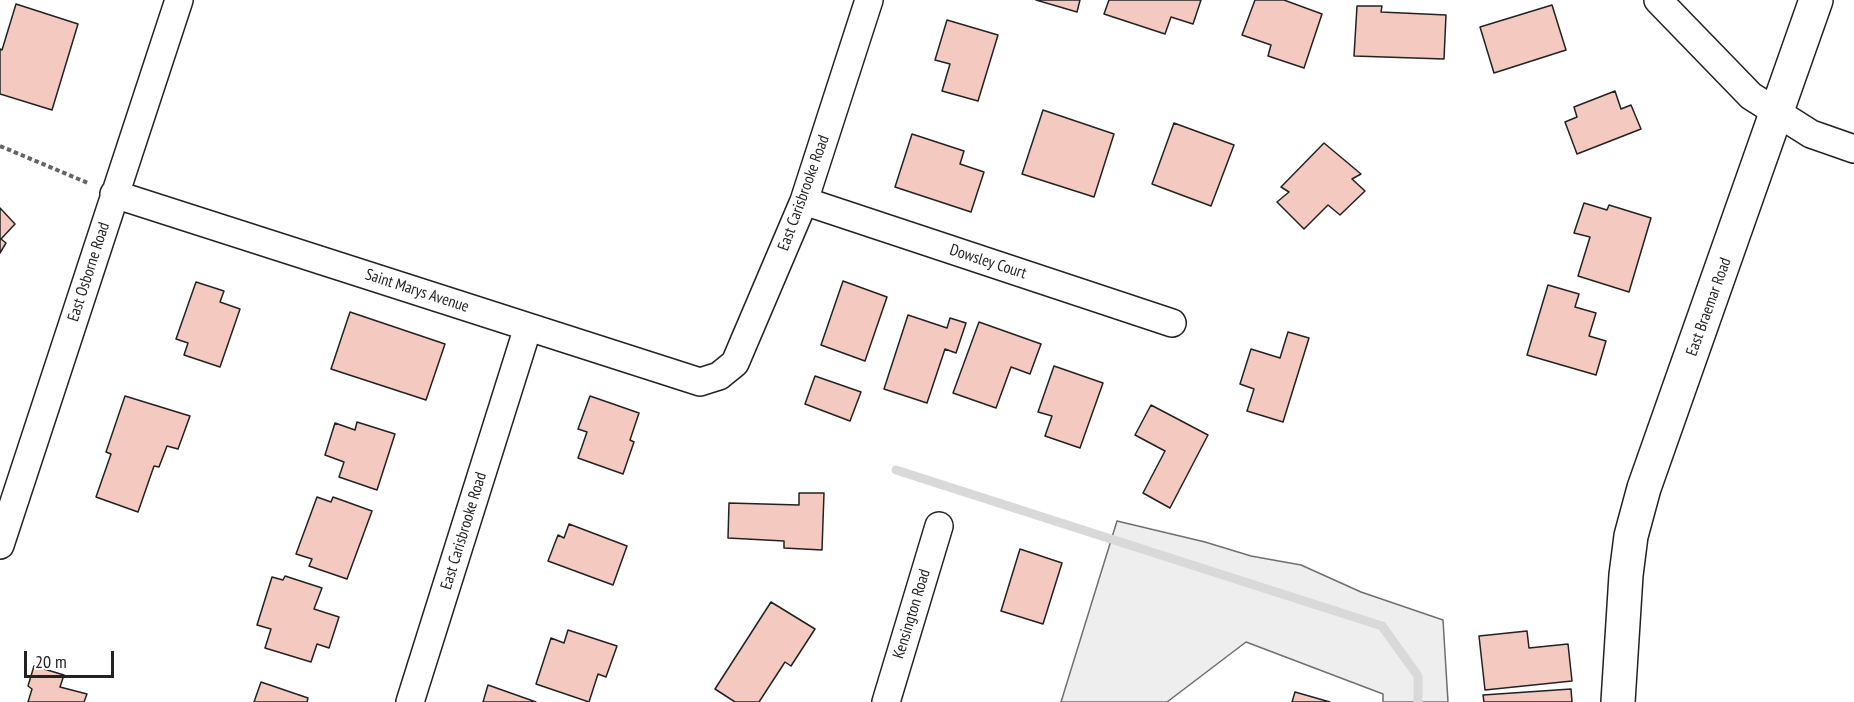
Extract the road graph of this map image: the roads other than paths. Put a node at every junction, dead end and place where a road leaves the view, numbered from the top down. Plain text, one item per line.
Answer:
1 (179, 0) edge
2 (869, 0) edge
3 (1658, 0) edge
4 (1816, 0) edge
5 (1777, 114) junction
6 (1854, 149) edge
7 (114, 194) junction
8 (804, 201) junction
9 (1172, 323) dead end
10 (528, 327) junction
11 (719, 376) joint
12 (939, 526) dead end
13 (0, 545) edge
14 (1625, 619) junction
15 (410, 702) edge
16 (886, 702) edge
17 (1618, 702) edge
18 (1638, 702) edge

1 - 7 street, East Osborne Road
2 - 8 street, East Carisbrooke Road
3 - 5 street
4 - 5 street, East Braemar Road
5 - 6 street
5 - 14 street, East Braemar Road
7 - 10 street, Saint Marys Avenue
7 - 13 street, East Osborne Road
8 - 9 street, Dowsley Court
8 - 11 street, East Carisbrooke Road
10 - 11 street, Saint Marys Avenue
10 - 15 street, East Carisbrooke Road
12 - 16 street, Kensington Road
14 - 17 street, East Braemar Road
14 - 18 street, East Braemar Road

